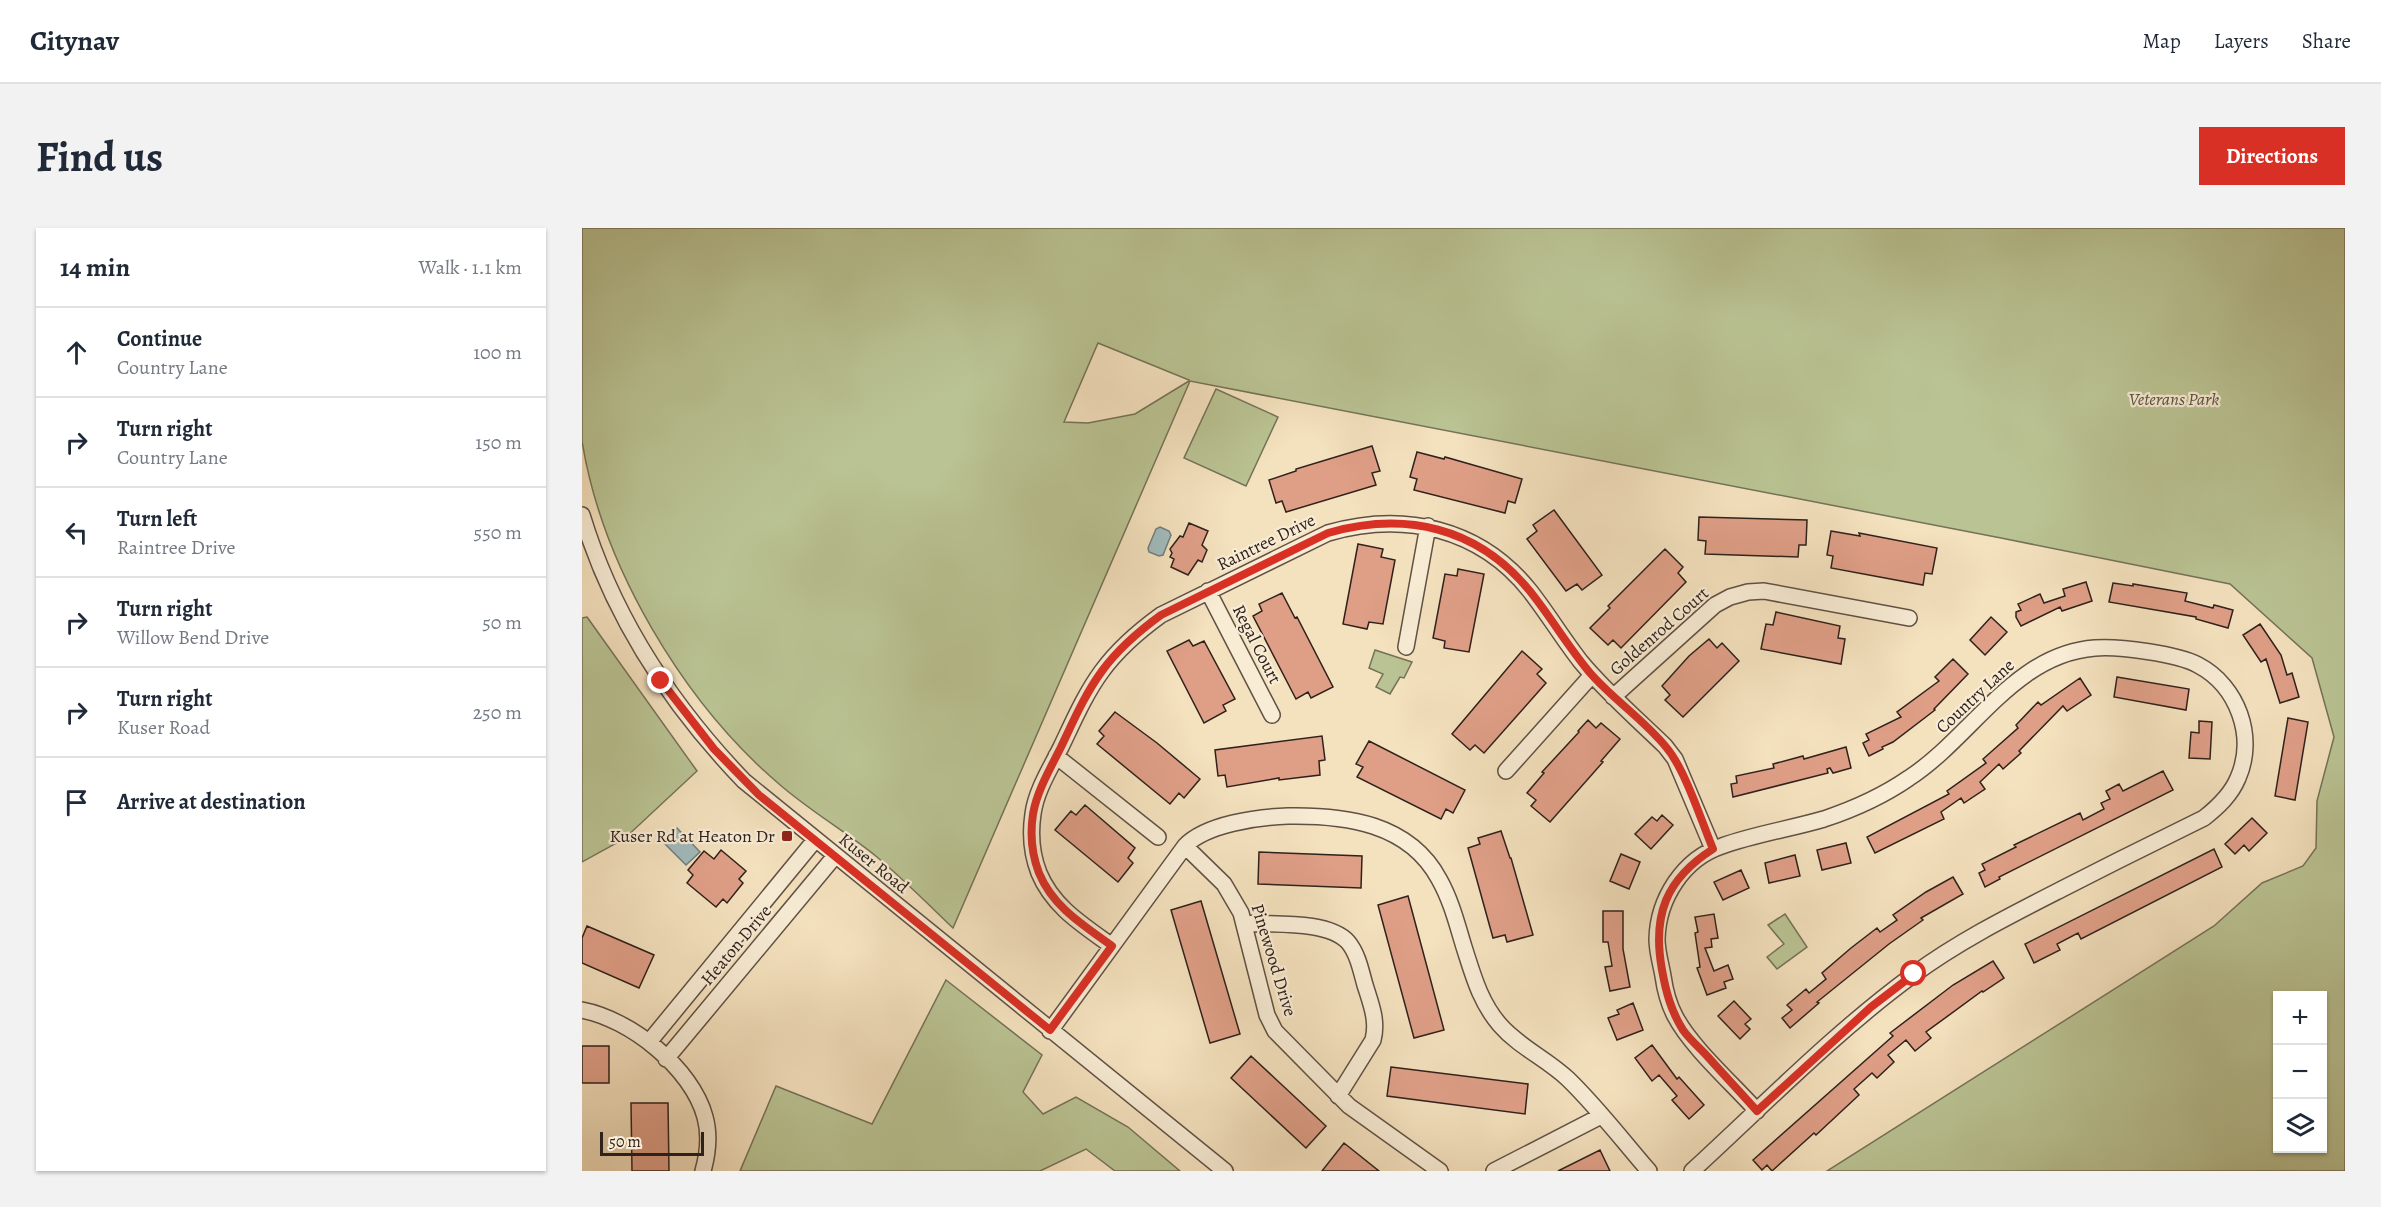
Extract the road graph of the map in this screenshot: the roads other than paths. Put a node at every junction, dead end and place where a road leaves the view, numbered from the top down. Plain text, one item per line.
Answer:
1 (582, 515) edge
2 (1428, 526) junction
3 (1208, 591) junction
4 (1909, 618) dead end
5 (1406, 647) dead end
6 (1592, 675) junction
7 (1613, 697) junction
8 (1272, 715) dead end
9 (1056, 756) junction
10 (1506, 771) dead end
11 (1158, 837) dead end
12 (815, 840) junction
13 (1185, 846) junction
14 (1713, 849) junction
15 (835, 856) junction
16 (1244, 923) junction
17 (1112, 946) junction
18 (582, 1010) edge
19 (1050, 1030) junction
20 (649, 1042) junction
21 (666, 1059) junction
22 (1338, 1096) junction
23 (1757, 1111) junction
24 (1601, 1116) junction
25 (703, 1171) edge
26 (1225, 1171) edge
27 (1440, 1171) edge
28 (1494, 1171) edge
29 (1649, 1171) edge
30 (1692, 1171) edge

1 - 12 street, Kuser Road
2 - 3 street, Raintree Drive
2 - 5 street
2 - 6 street, Raintree Drive
3 - 8 street, Regal Court
3 - 9 street, Raintree Drive
4 - 7 street, Goldenrod Court
6 - 7 street, Raintree Drive
6 - 10 street
7 - 14 street, Raintree Drive
9 - 11 street
9 - 17 street, Raintree Drive
12 - 15 street, Kuser Road
12 - 20 street, Heaton Drive
13 - 16 street, Pinewood Drive
13 - 17 street
13 - 24 street
14 - 23 street, Country Lane
14 - 23 street, Country Lane
15 - 19 street, Kuser Road
15 - 21 street, Heaton Drive
16 - 22 street, Pinewood Drive
16 - 22 street
17 - 19 street
18 - 20 street
19 - 26 street, Kuser Road
20 - 21 street
21 - 25 street
22 - 27 street, Pinewood Drive
23 - 30 street, Country Lane
24 - 28 street
24 - 29 street

